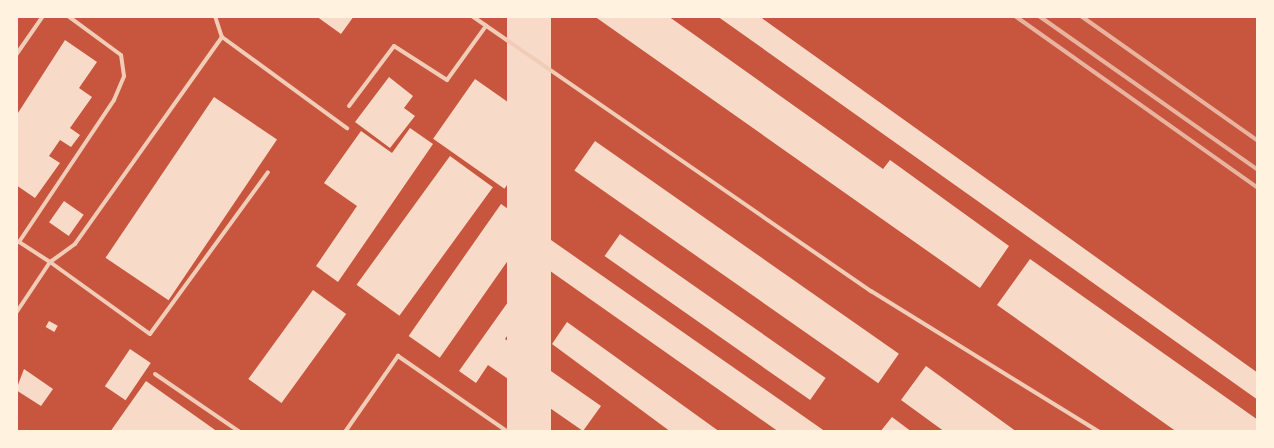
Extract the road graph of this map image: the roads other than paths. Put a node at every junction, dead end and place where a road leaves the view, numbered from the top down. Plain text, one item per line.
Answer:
1 (42, 16) edge
2 (68, 16) edge
3 (215, 16) edge
4 (472, 16) edge
5 (486, 26) junction
6 (222, 37) junction
7 (16, 55) edge
8 (349, 106) dead end
9 (347, 128) dead end
10 (268, 172) dead end
11 (50, 262) junction
12 (16, 313) edge
13 (155, 374) dead end
14 (240, 432) edge
15 (346, 432) edge
16 (508, 432) edge
17 (1099, 432) edge

1 - 7 lane
2 - 11 lane
3 - 6 lane
4 - 5 lane
5 - 8 lane
5 - 17 lane
6 - 9 lane
6 - 11 lane
10 - 11 lane
11 - 12 lane
13 - 14 lane
15 - 16 lane

